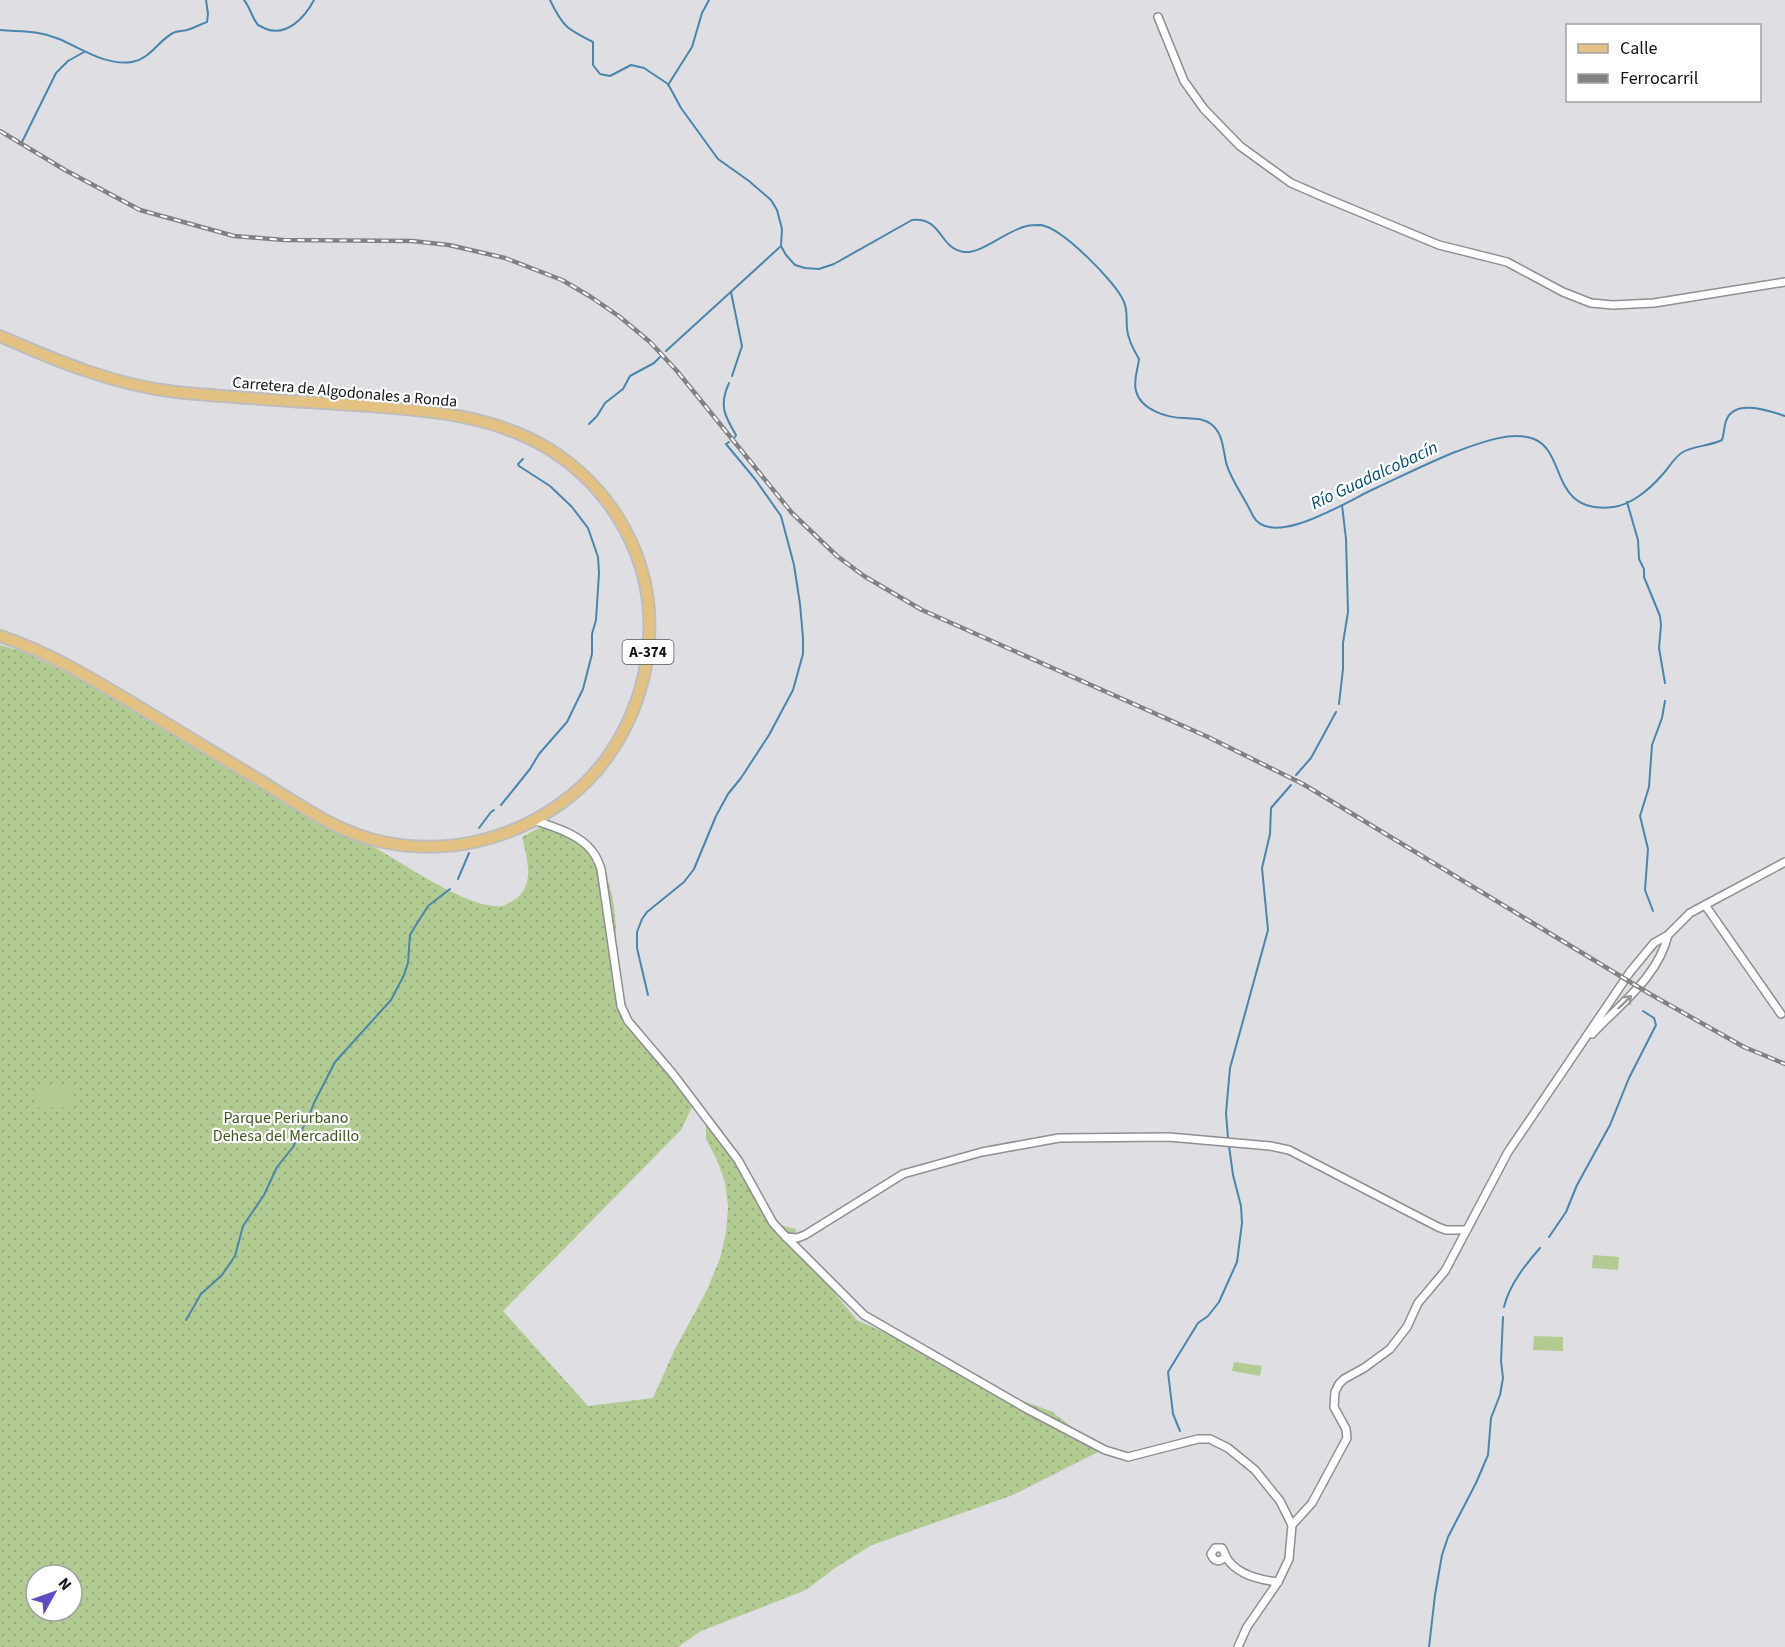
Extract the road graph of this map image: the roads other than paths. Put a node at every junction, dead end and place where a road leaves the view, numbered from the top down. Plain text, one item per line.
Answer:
1 (1158, 17) dead end
2 (1785, 282) edge
3 (0, 336) edge
4 (0, 636) edge
5 (536, 821) junction
6 (1785, 862) edge
7 (1705, 905) junction
8 (1668, 935) junction
9 (1781, 1014) dead end
10 (1583, 1043) junction
11 (1466, 1230) junction
12 (786, 1237) junction
13 (1292, 1525) junction
14 (1226, 1557) dead end
15 (1278, 1582) junction
16 (1238, 1647) edge

1 - 2 street
3 - 5 main road, Carretera de Algodonales a Ronda / A-374
4 - 5 main road, Carretera de Algodonales a Ronda / A-374
5 - 12 street
6 - 7 street
7 - 8 street
7 - 9 street
8 - 10 street
10 -> 8 street
10 - 11 street
11 - 12 street
11 - 13 street
12 - 13 street
13 - 15 street
14 - 15 street
15 - 16 street

